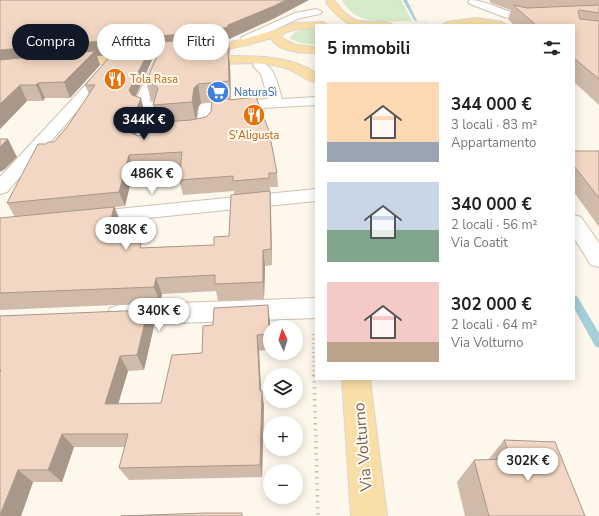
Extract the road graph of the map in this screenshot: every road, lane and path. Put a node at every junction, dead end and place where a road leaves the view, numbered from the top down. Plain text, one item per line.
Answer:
1 (327, 1) edge
2 (472, 1) edge
3 (317, 12) junction
4 (599, 15) edge
5 (329, 21) edge
6 (409, 22) dead end
7 (423, 22) joint
8 (433, 22) dead end
9 (361, 24) edge
10 (460, 24) edge
11 (498, 24) edge
12 (585, 25) edge
13 (297, 26) junction
14 (279, 29) junction
15 (285, 46) junction
16 (302, 50) junction
17 (315, 50) edge
18 (315, 59) edge
19 (165, 60) junction
20 (110, 64) junction
21 (259, 66) dead end
22 (315, 78) edge
23 (315, 101) edge
24 (276, 102) junction
25 (0, 188) edge
26 (315, 196) edge
27 (71, 220) edge
28 (575, 223) edge
29 (599, 259) edge
30 (94, 316) edge
31 (315, 319) edge
32 (316, 380) edge
33 (356, 380) edge
34 (318, 516) edge
35 (369, 516) edge

1 - 3 main road
1 - 5 main road
1 - 9 main road
2 - 4 street
2 - 11 street
3 - 13 main road
3 - 14 street
4 - 12 street
5 - 13 main road
6 - 7 path
7 - 8 path
10 - 11 main road
13 - 14 main road
14 - 15 main road
14 - 20 main road
15 - 16 main road
15 - 19 main road
16 - 17 main road
16 - 18 main road
19 - 20 main road
19 - 22 main road
19 - 24 street
20 - 25 street
21 - 24 street
23 - 24 street
26 - 27 street
28 - 29 street
30 - 31 street
32 - 34 path
33 - 35 main road, Via Volturno

